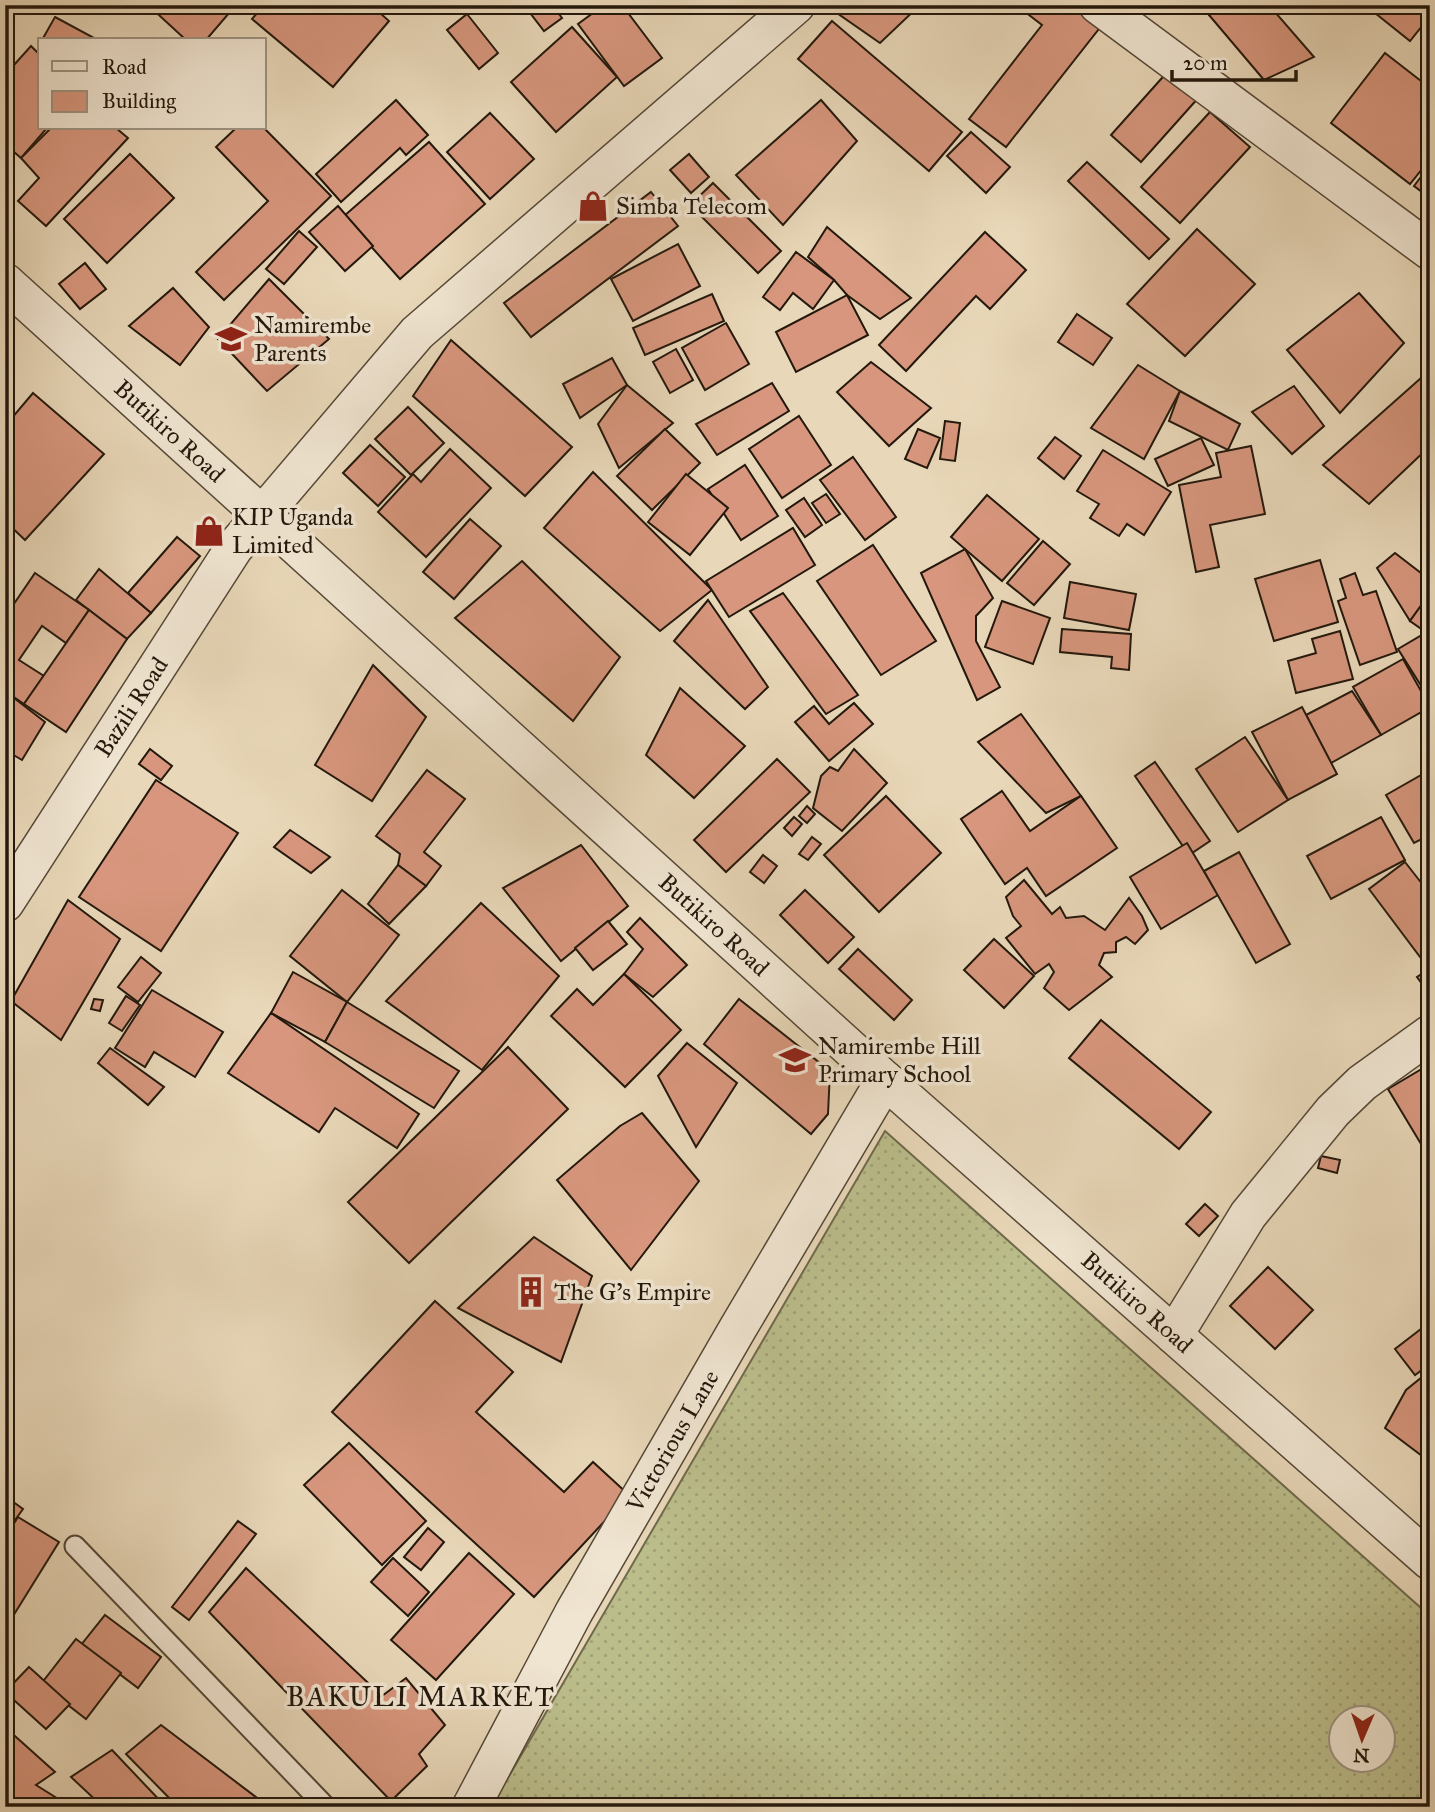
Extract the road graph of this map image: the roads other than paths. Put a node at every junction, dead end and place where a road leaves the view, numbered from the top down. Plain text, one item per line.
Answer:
1 (796, 5) edge
2 (1098, 5) edge
3 (1430, 251) edge
4 (5, 282) edge
5 (262, 515) junction
6 (5, 903) edge
7 (1430, 1034) edge
8 (885, 1080) junction
9 (1174, 1335) junction
10 (75, 1546) dead end
11 (1430, 1562) edge
12 (326, 1807) edge
13 (471, 1807) edge

1 - 5 street, Bazili Road
2 - 3 street
4 - 5 street, Butikiro Road
5 - 6 street, Bazili Road
5 - 8 street, Butikiro Road
7 - 9 street
8 - 9 street, Butikiro Road
8 - 13 street, Victorious Lane
9 - 11 street, Butikiro Road
10 - 12 lane

